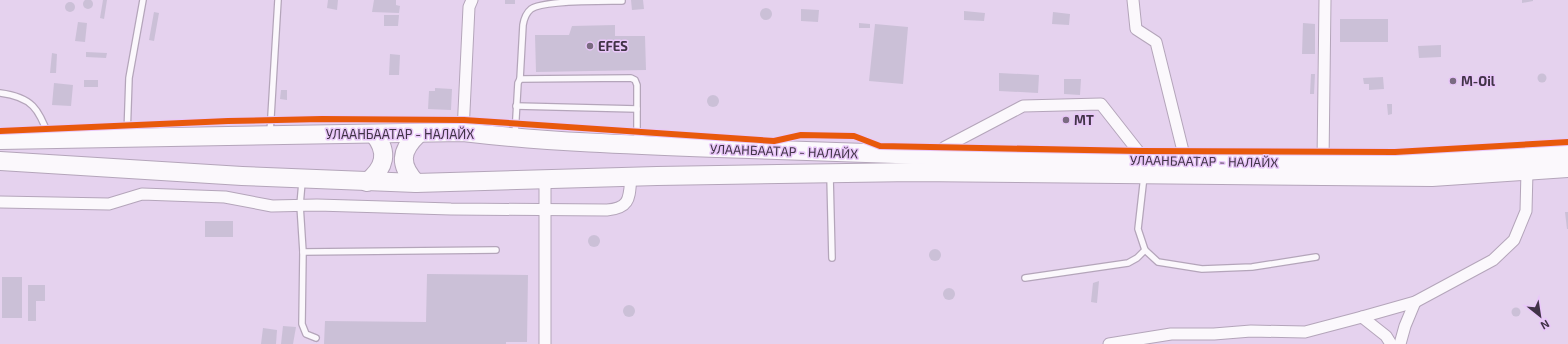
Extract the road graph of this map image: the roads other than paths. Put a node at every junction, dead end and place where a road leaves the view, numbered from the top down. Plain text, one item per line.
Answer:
1 (144, 0) edge
2 (278, 0) edge
3 (472, 0) edge
4 (1133, 0) edge
5 (1325, 0) edge
6 (622, 1) edge
7 (520, 79) junction
8 (0, 92) edge
9 (516, 106) junction
10 (637, 109) junction
11 (463, 132) junction
12 (374, 134) junction
13 (418, 134) junction
14 (270, 135) junction
15 (127, 138) junction
16 (515, 138) junction
17 (50, 139) junction
18 (0, 140) edge
19 (637, 145) junction
20 (1568, 154) edge
21 (935, 155) junction
22 (0, 161) edge
23 (1183, 162) junction
24 (1323, 162) junction
25 (1145, 168) junction
26 (1568, 168) edge
27 (1527, 171) junction
28 (830, 173) junction
29 (631, 177) junction
30 (302, 179) junction
31 (545, 180) junction
32 (367, 182) junction
33 (416, 183) junction
34 (0, 202) edge
35 (300, 205) junction
36 (544, 210) junction
37 (496, 250) dead end
38 (1145, 250) junction
39 (304, 252) junction
40 (1316, 257) dead end
41 (832, 258) dead end
42 (1026, 278) dead end
43 (1415, 302) junction
44 (1362, 317) junction
45 (316, 338) dead end
46 (545, 344) edge
47 (1109, 344) edge
48 (1391, 344) edge
49 (1400, 344) edge

1 - 15 lane
2 - 14 lane
3 - 11 street
4 - 23 street
5 - 24 street
6 - 7 lane
7 - 9 lane
7 - 10 lane
8 - 17 lane
9 - 10 lane
9 - 16 lane
10 - 19 lane
11 - 13 highway, УЛААНБААТАР - НАЛАЙХ
11 - 16 highway, УЛААНБААТАР - НАЛАЙХ
12 - 13 highway, УЛААНБААТАР - НАЛАЙХ
12 - 14 highway, УЛААНБААТАР - НАЛАЙХ
12 - 32 highway
13 - 33 highway
14 - 15 highway, УЛААНБААТАР - НАЛАЙХ
15 - 17 highway, УЛААНБААТАР - НАЛАЙХ
16 - 19 highway, УЛААНБААТАР - НАЛАЙХ
17 - 18 highway, УЛААНБААТАР - НАЛАЙХ
19 - 21 highway, УЛААНБААТАР - НАЛАЙХ
20 - 24 highway, УЛААНБААТАР - НАЛАЙХ
21 - 25 highway, УЛААНБААТАР - НАЛАЙХ
21 - 25 street
22 - 30 highway, УЛААНБААТАР - НАЛАЙХ
23 - 24 highway, УЛААНБААТАР - НАЛАЙХ
23 - 25 highway, УЛААНБААТАР - НАЛАЙХ
25 - 27 highway, УЛААНБААТАР - НАЛАЙХ
25 - 28 highway, УЛААНБААТАР - НАЛАЙХ
25 - 38 lane
26 - 27 highway, УЛААНБААТАР - НАЛАЙХ
27 - 43 street
28 - 29 highway, УЛААНБААТАР - НАЛАЙХ
28 - 41 lane
29 - 31 highway, УЛААНБААТАР - НАЛАЙХ
29 - 36 street
30 - 32 highway, УЛААНБААТАР - НАЛАЙХ
30 - 35 lane
31 - 33 highway, УЛААНБААТАР - НАЛАЙХ
31 - 36 street
32 - 33 highway, УЛААНБААТАР - НАЛАЙХ
34 - 35 street
35 - 36 street
35 - 39 lane
36 - 46 street
37 - 39 lane
38 - 40 lane
38 - 42 lane
39 - 45 lane
43 - 44 street
43 - 49 street
44 - 47 street
44 - 48 street

